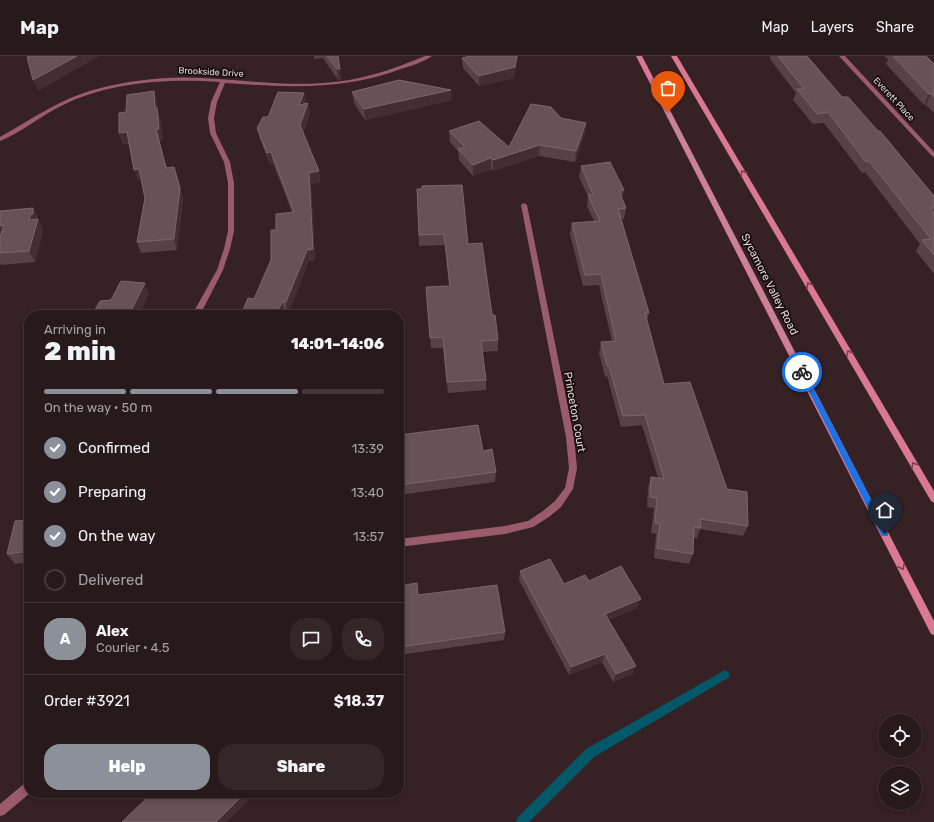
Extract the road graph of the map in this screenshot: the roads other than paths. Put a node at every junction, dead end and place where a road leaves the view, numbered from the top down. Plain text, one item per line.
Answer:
1 (429, 56) edge
2 (639, 56) edge
3 (674, 56) edge
4 (842, 56) edge
5 (223, 82) junction
6 (0, 139) edge
7 (934, 146) edge
8 (927, 147) junction
9 (934, 154) edge
10 (524, 205) dead end
11 (199, 310) edge
12 (934, 499) edge
13 (404, 542) edge
14 (934, 631) edge
15 (24, 791) edge
16 (0, 811) edge

1 - 5 street, Brookside Drive
2 -> 14 main road, Sycamore Valley Road
12 -> 3 main road
4 - 8 street, Everett Place
5 - 6 street, Brookside Drive
5 - 11 street
7 - 8 street
8 - 9 street, Everett Place
10 - 13 street, Princeton Court
15 - 16 street

